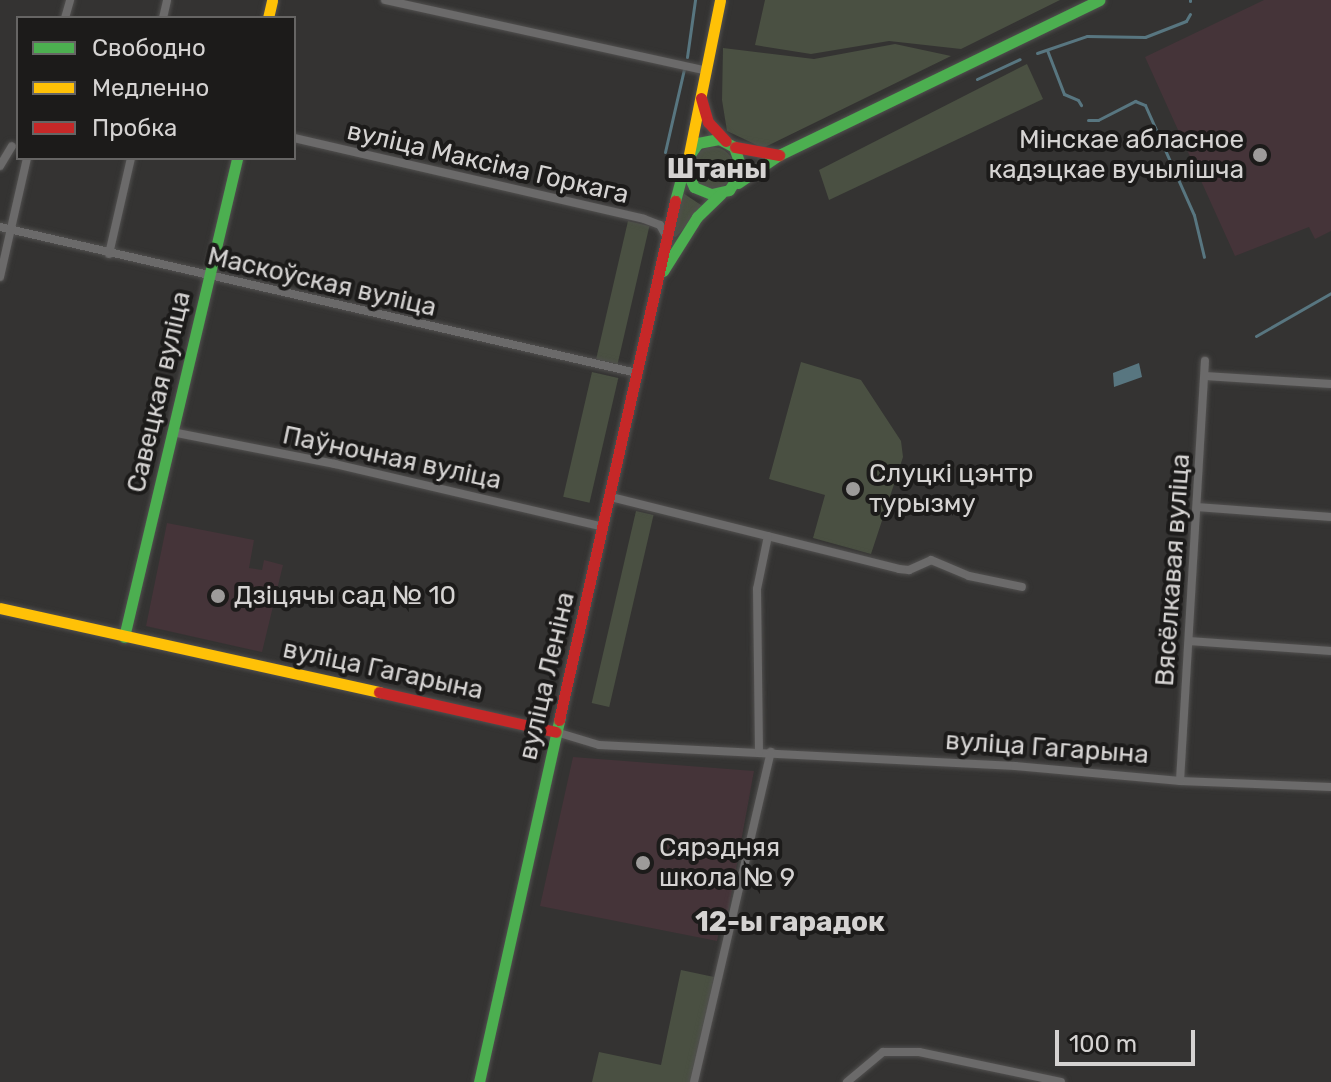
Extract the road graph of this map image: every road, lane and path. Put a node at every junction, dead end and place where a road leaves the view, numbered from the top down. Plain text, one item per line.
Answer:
1 (385, 0) edge
2 (720, 0) edge
3 (1099, 0) edge
4 (704, 70) junction
5 (699, 93) junction
6 (296, 138) edge
7 (730, 144) junction
8 (12, 146) dead end
9 (779, 155) junction
10 (688, 157) junction
11 (27, 160) edge
12 (131, 160) edge
13 (237, 160) edge
14 (0, 166) edge
15 (735, 185) junction
16 (721, 194) junction
17 (0, 227) edge
18 (11, 230) junction
19 (666, 235) junction
20 (678, 243) junction
21 (109, 254) junction
22 (0, 277) edge
23 (208, 277) junction
24 (658, 280) junction
25 (1205, 361) dead end
26 (637, 373) junction
27 (1205, 376) junction
28 (1331, 384) edge
29 (172, 432) junction
30 (611, 497) junction
31 (1197, 507) junction
32 (1331, 517) edge
33 (604, 527) junction
34 (768, 536) junction
35 (1022, 587) dead end
36 (0, 608) edge
37 (124, 637) junction
38 (1189, 641) junction
39 (1331, 651) edge
40 (556, 732) junction
41 (759, 752) junction
42 (771, 752) junction
43 (1180, 781) junction
44 (1331, 787) edge
45 (479, 1082) edge
46 (694, 1082) edge
47 (847, 1082) edge
48 (1061, 1082) edge

1 - 4 street
2 - 4 main road, вуліца Леніна
3 - 9 main road
4 - 5 main road, вуліца Леніна
5 - 7 main road
5 - 10 main road, вуліца Леніна
6 - 19 street, вуліца Максіма Горкага
7 - 9 main road
7 - 10 main road
7 - 15 main road
8 - 14 street
9 - 15 main road
10 - 16 main road
10 - 19 main road, вуліца Леніна
11 - 18 street
12 - 21 street
13 - 23 main road, Савецкая вуліца
15 - 16 main road
16 - 20 main road, вуліца Леніна
17 - 18 street, Маскоўская вуліца
18 - 21 street, Маскоўская вуліца
18 - 22 street
19 - 20 street, вуліца Максіма Горкага
19 - 24 main road, вуліца Леніна
20 - 24 main road, вуліца Леніна
21 - 23 street, Маскоўская вуліца
23 - 26 street, Маскоўская вуліца
23 - 29 main road, Савецкая вуліца
24 - 26 main road, вуліца Леніна
25 - 27 street, Вясёлкавая вуліца
26 - 30 main road, вуліца Леніна
27 - 28 street
27 - 31 street, Вясёлкавая вуліца
29 - 33 street, Паўночная вуліца
29 - 37 main road, Савецкая вуліца
30 - 33 main road, вуліца Леніна
30 - 34 street
31 - 32 street
31 - 38 street, Вясёлкавая вуліца
33 - 40 main road, вуліца Леніна
34 - 35 street
34 - 41 street
36 - 37 main road, вуліца Гагарына
37 - 40 main road, вуліца Гагарына
38 - 39 street
38 - 43 street, Вясёлкавая вуліца
40 - 41 street, вуліца Гагарына
40 - 45 main road, вуліца Леніна
41 - 42 street, вуліца Гагарына
42 - 43 street, вуліца Гагарына
42 - 46 street
43 - 44 street, вуліца Гагарына
47 - 48 street

